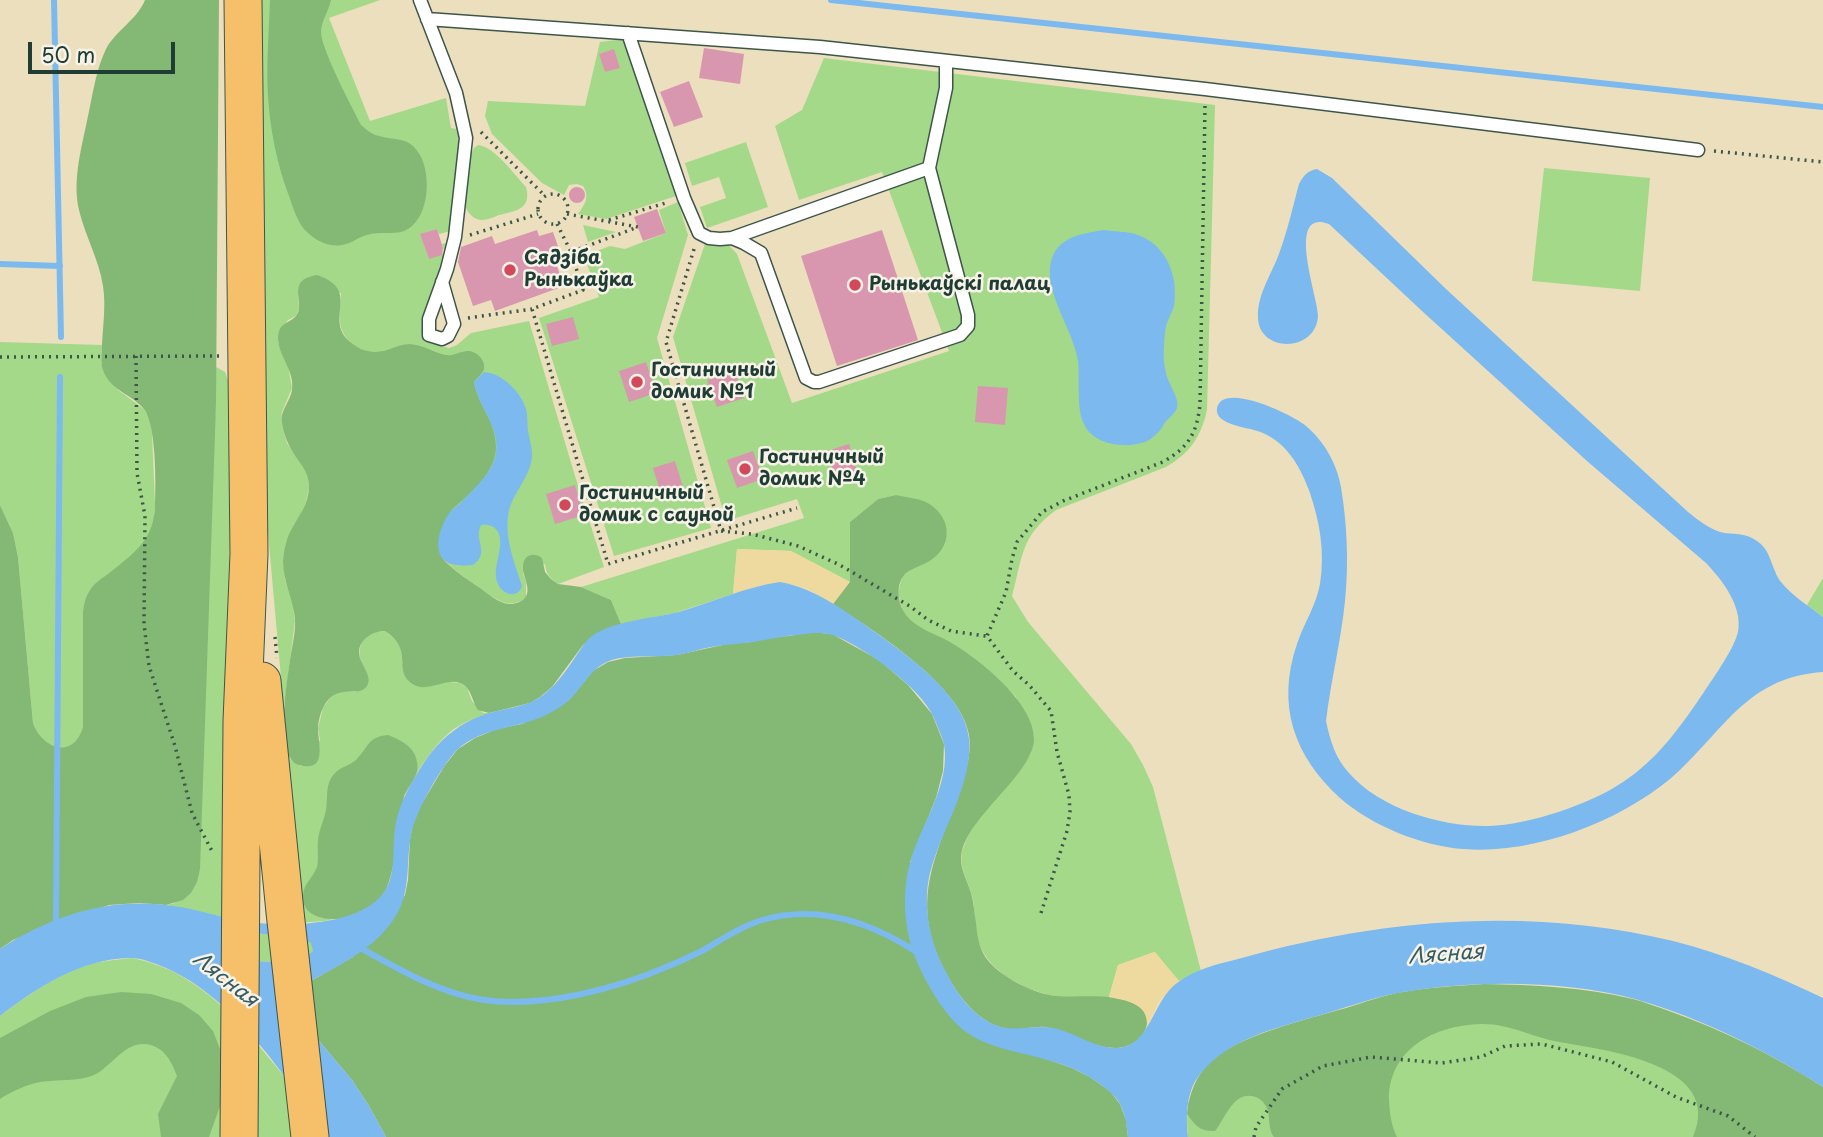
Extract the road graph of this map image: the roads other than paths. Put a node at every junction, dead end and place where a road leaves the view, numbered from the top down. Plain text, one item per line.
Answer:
1 (243, 0) edge
2 (420, 0) edge
3 (427, 19) junction
4 (628, 33) junction
5 (946, 62) junction
6 (1698, 150) road end
7 (929, 168) junction
8 (732, 238) junction
9 (442, 282) junction
10 (258, 803) junction
11 (239, 1137) edge
12 (310, 1137) edge

1 - 10 main road
2 - 3 lane
3 - 4 lane
3 - 9 lane
4 - 5 lane
4 - 8 lane
5 - 6 lane
5 - 7 lane
7 - 8 lane
7 - 8 lane
9 - 9 lane
10 - 11 main road
10 - 12 main road

